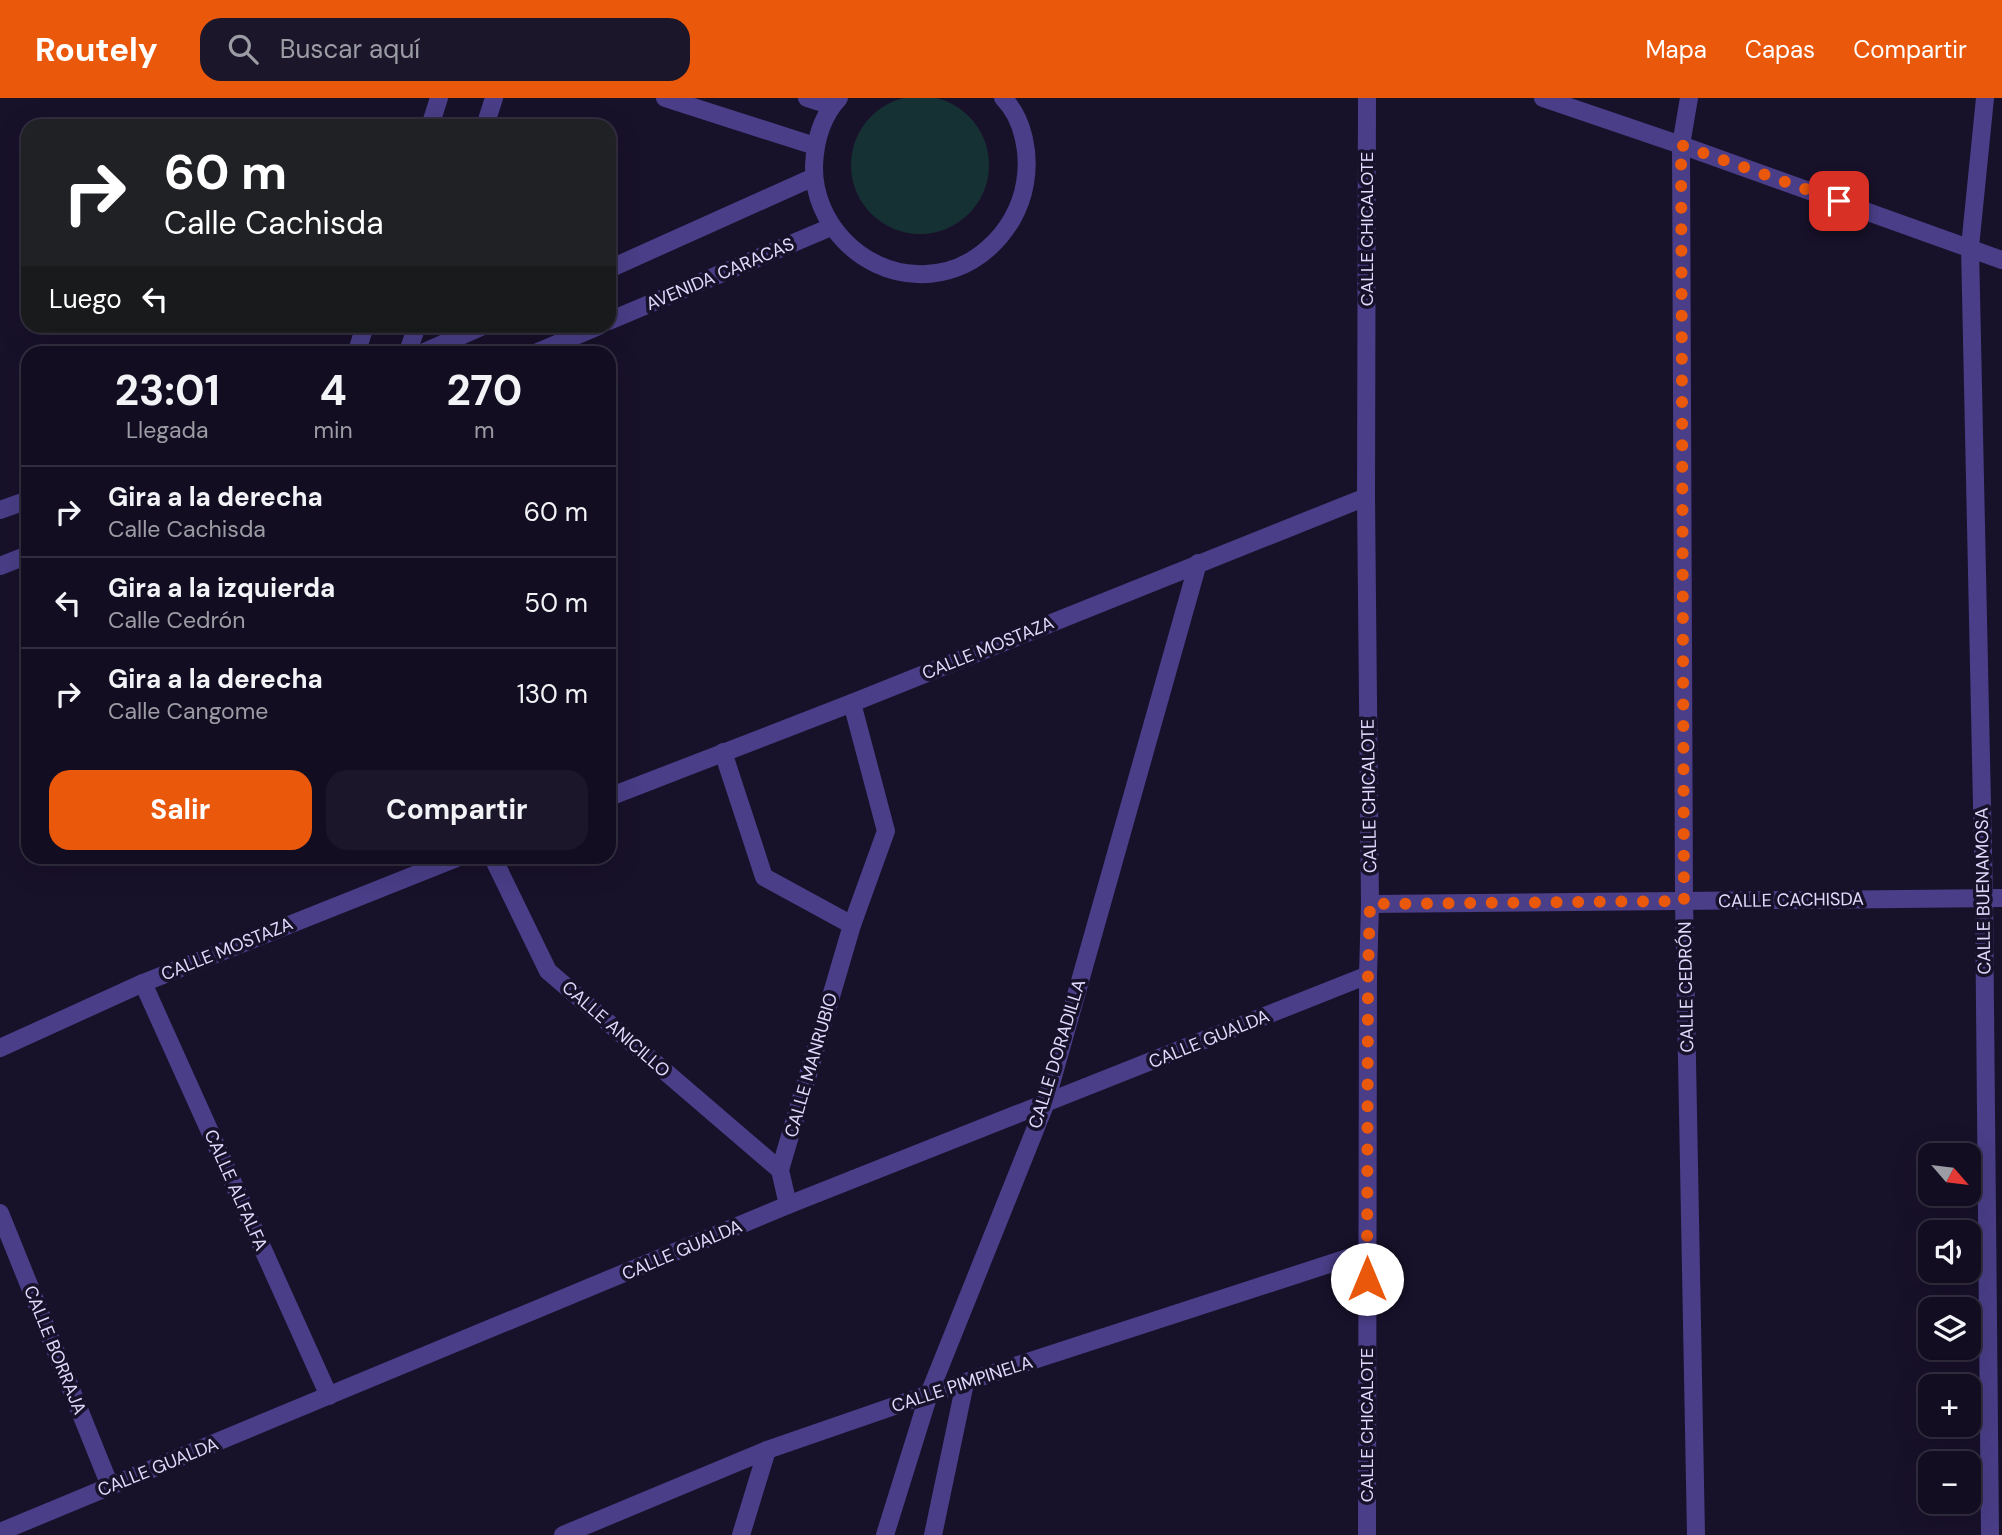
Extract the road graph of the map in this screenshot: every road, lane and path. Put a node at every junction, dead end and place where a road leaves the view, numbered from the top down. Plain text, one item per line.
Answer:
1 (439, 98) edge
2 (494, 98) edge
3 (665, 98) edge
4 (807, 98) edge
5 (1003, 98) edge
6 (1367, 98) edge
7 (1543, 98) edge
8 (1689, 98) edge
9 (1985, 98) edge
10 (836, 102) edge
11 (432, 119) edge
12 (487, 119) edge
13 (1681, 145) junction
14 (815, 146) junction
15 (814, 177) junction
16 (831, 227) junction
17 (1970, 247) junction
18 (2002, 260) edge
19 (616, 266) edge
20 (616, 318) edge
21 (467, 333) edge
22 (582, 333) edge
23 (438, 346) edge
24 (552, 346) edge
25 (1366, 497) junction
26 (21, 502) edge
27 (0, 510) edge
28 (21, 558) edge
29 (1198, 563) junction
30 (0, 566) edge
31 (852, 703) junction
32 (723, 752) junction
33 (616, 794) edge
34 (442, 864) edge
35 (496, 864) edge
36 (1993, 898) edge
37 (1684, 901) junction
38 (1370, 904) junction
39 (852, 925) junction
40 (1368, 975) junction
41 (143, 983) junction
42 (0, 1048) edge
43 (1045, 1105) junction
44 (780, 1170) junction
45 (788, 1205) junction
46 (0, 1213) edge
47 (1366, 1252) junction
48 (964, 1383) junction
49 (929, 1394) junction
50 (329, 1396) junction
51 (767, 1450) junction
52 (110, 1486) junction
53 (0, 1531) edge
54 (1362, 1533) edge
55 (563, 1535) edge
56 (741, 1535) edge
57 (885, 1535) edge
58 (933, 1535) edge
59 (1696, 1535) edge
60 (1990, 1535) edge

1 - 11 street
2 - 12 street
3 - 14 street
4 - 10 street
5 - 16 street
6 - 25 street, CALLE CHICALOTE
7 - 13 street
8 - 13 street, CALLE CEDRÓN
9 - 17 street, CALLE BUENAMOSA
10 - 14 street
13 - 17 street
13 - 37 street, CALLE CEDRÓN
14 - 15 street
15 - 16 street
15 - 19 street
16 - 20 street, AVENIDA CARACAS
17 - 18 street
17 - 36 street, CALLE BUENAMOSA
21 - 23 street
22 - 24 street
25 - 29 street, CALLE MOSTAZA
25 - 38 street, CALLE CHICALOTE
26 - 27 street
28 - 30 street
29 - 31 street, CALLE MOSTAZA
29 - 43 street, CALLE DORADILLA
31 - 32 street, CALLE MOSTAZA
31 - 39 street, CALLE MANRUBIO
32 - 33 street, CALLE MOSTAZA
32 - 39 street
34 - 41 street, CALLE MOSTAZA
35 - 44 street, CALLE ANICILLO
36 - 37 street, CALLE CACHISDA
36 - 60 street, CALLE BUENAMOSA
37 - 38 street, CALLE CACHISDA
37 - 59 street, CALLE CEDRÓN
38 - 40 street, CALLE CHICALOTE
39 - 44 street, CALLE MANRUBIO
40 - 43 street, CALLE GUALDA
40 - 47 street, CALLE CHICALOTE
41 - 42 street, CALLE MOSTAZA
41 - 50 street, CALLE ALFALFA
43 - 45 street, CALLE GUALDA
43 - 49 street, CALLE DORADILLA
44 - 45 street, CALLE MANRUBIO
45 - 50 street, CALLE GUALDA
46 - 52 street, CALLE BORRAJA
47 - 48 street, CALLE PIMPINELA
47 - 54 street, CALLE CHICALOTE
48 - 49 street, CALLE PIMPINELA
48 - 58 street
49 - 51 street, CALLE PIMPINELA
49 - 57 street, CALLE DORADILLA
50 - 52 street, CALLE GUALDA
51 - 55 street, CALLE PIMPINELA
51 - 56 street
52 - 53 street, CALLE GUALDA

